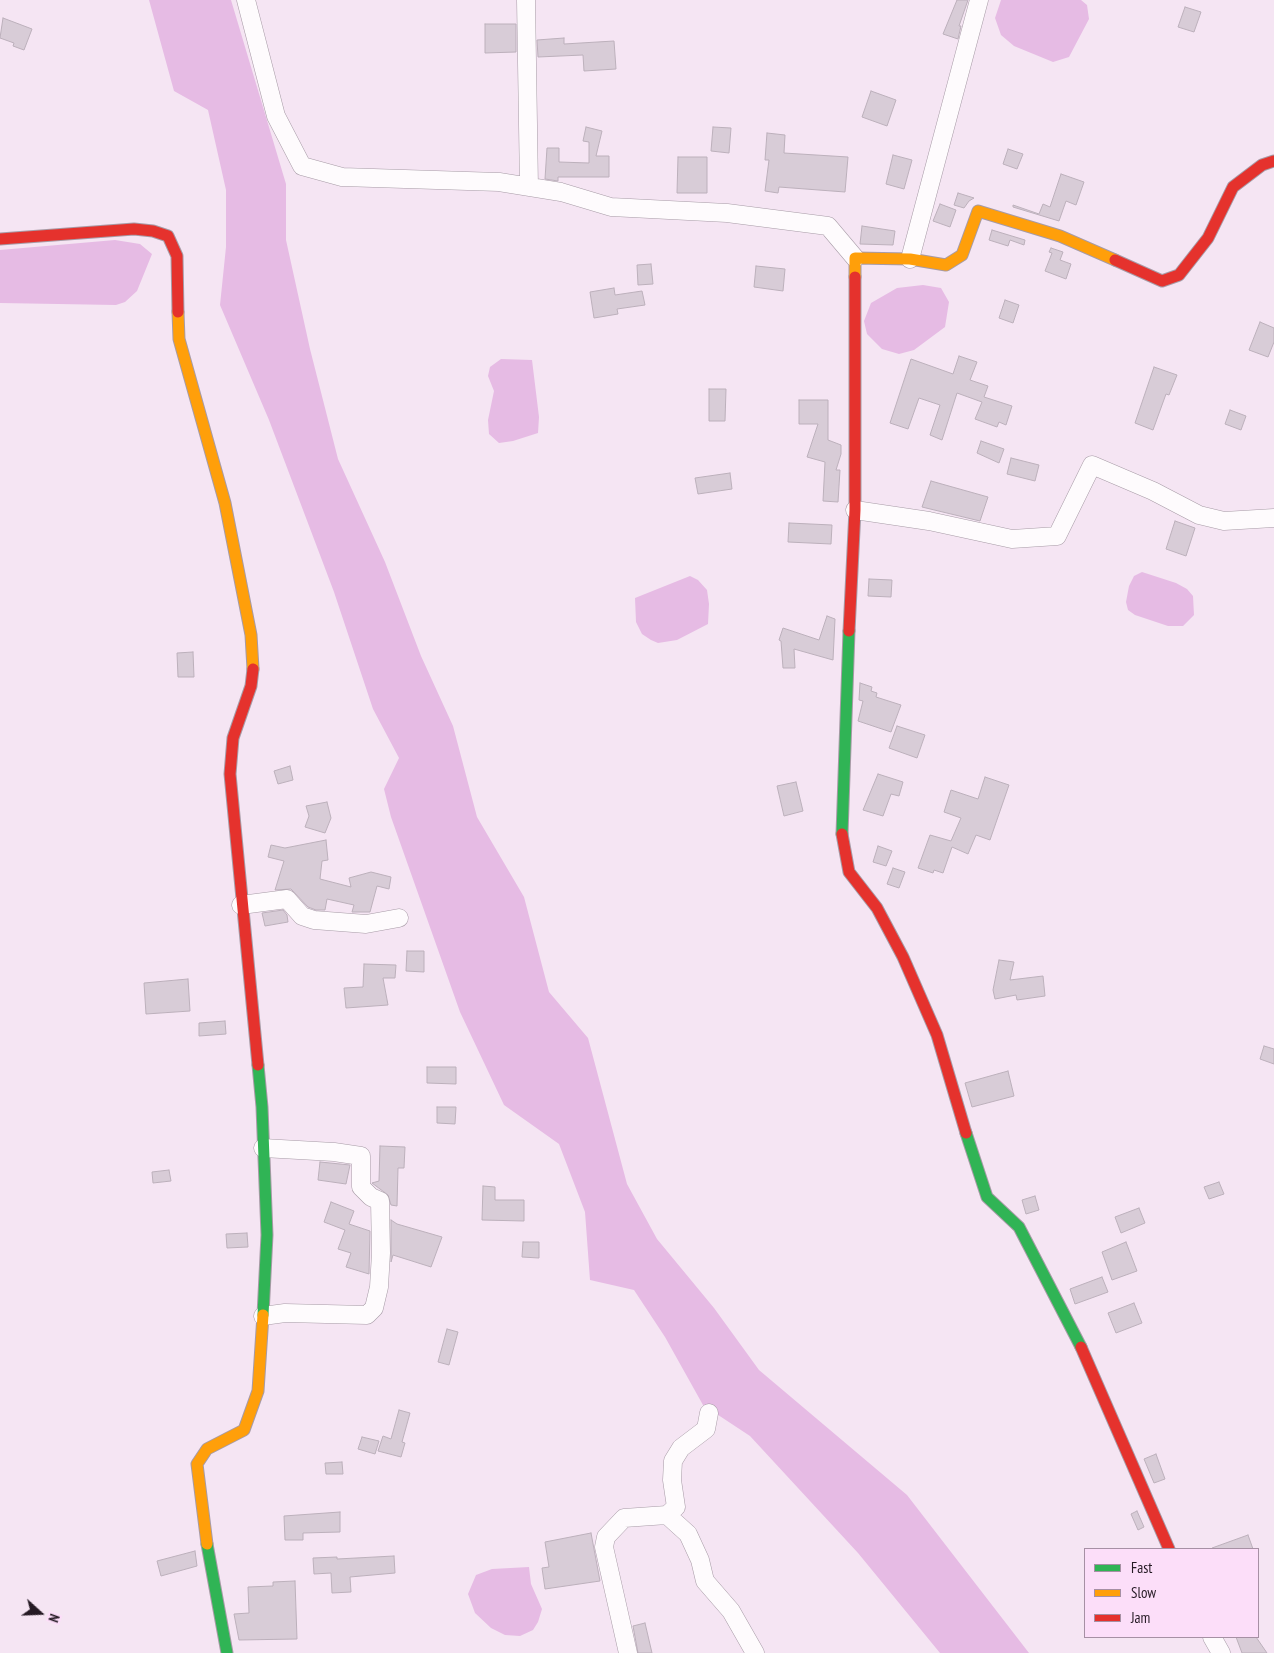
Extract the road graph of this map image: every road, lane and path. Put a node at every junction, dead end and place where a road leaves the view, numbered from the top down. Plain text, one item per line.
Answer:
1 (246, 0) edge
2 (526, 0) edge
3 (979, 0) edge
4 (1274, 161) edge
5 (529, 187) junction
6 (0, 239) edge
7 (855, 258) junction
8 (910, 259) junction
9 (856, 510) junction
10 (1274, 518) edge
11 (242, 905) junction
12 (399, 918) dead end
13 (264, 1148) junction
14 (263, 1316) junction
15 (709, 1413) dead end
16 (667, 1515) junction
17 (1169, 1548) edge
18 (1213, 1638) edge
19 (227, 1653) edge
20 (628, 1653) edge
21 (755, 1653) edge
22 (1221, 1653) edge

1 - 5 street
2 - 5 street
3 - 8 street
4 - 8 street
5 - 7 street
6 - 11 street
7 - 8 street
7 - 9 street
9 - 10 street
9 - 17 street
11 - 12 street
11 - 13 street
13 - 14 street
13 - 14 street
14 - 19 street
15 - 16 street
16 - 20 street
16 - 21 street
18 - 22 street

